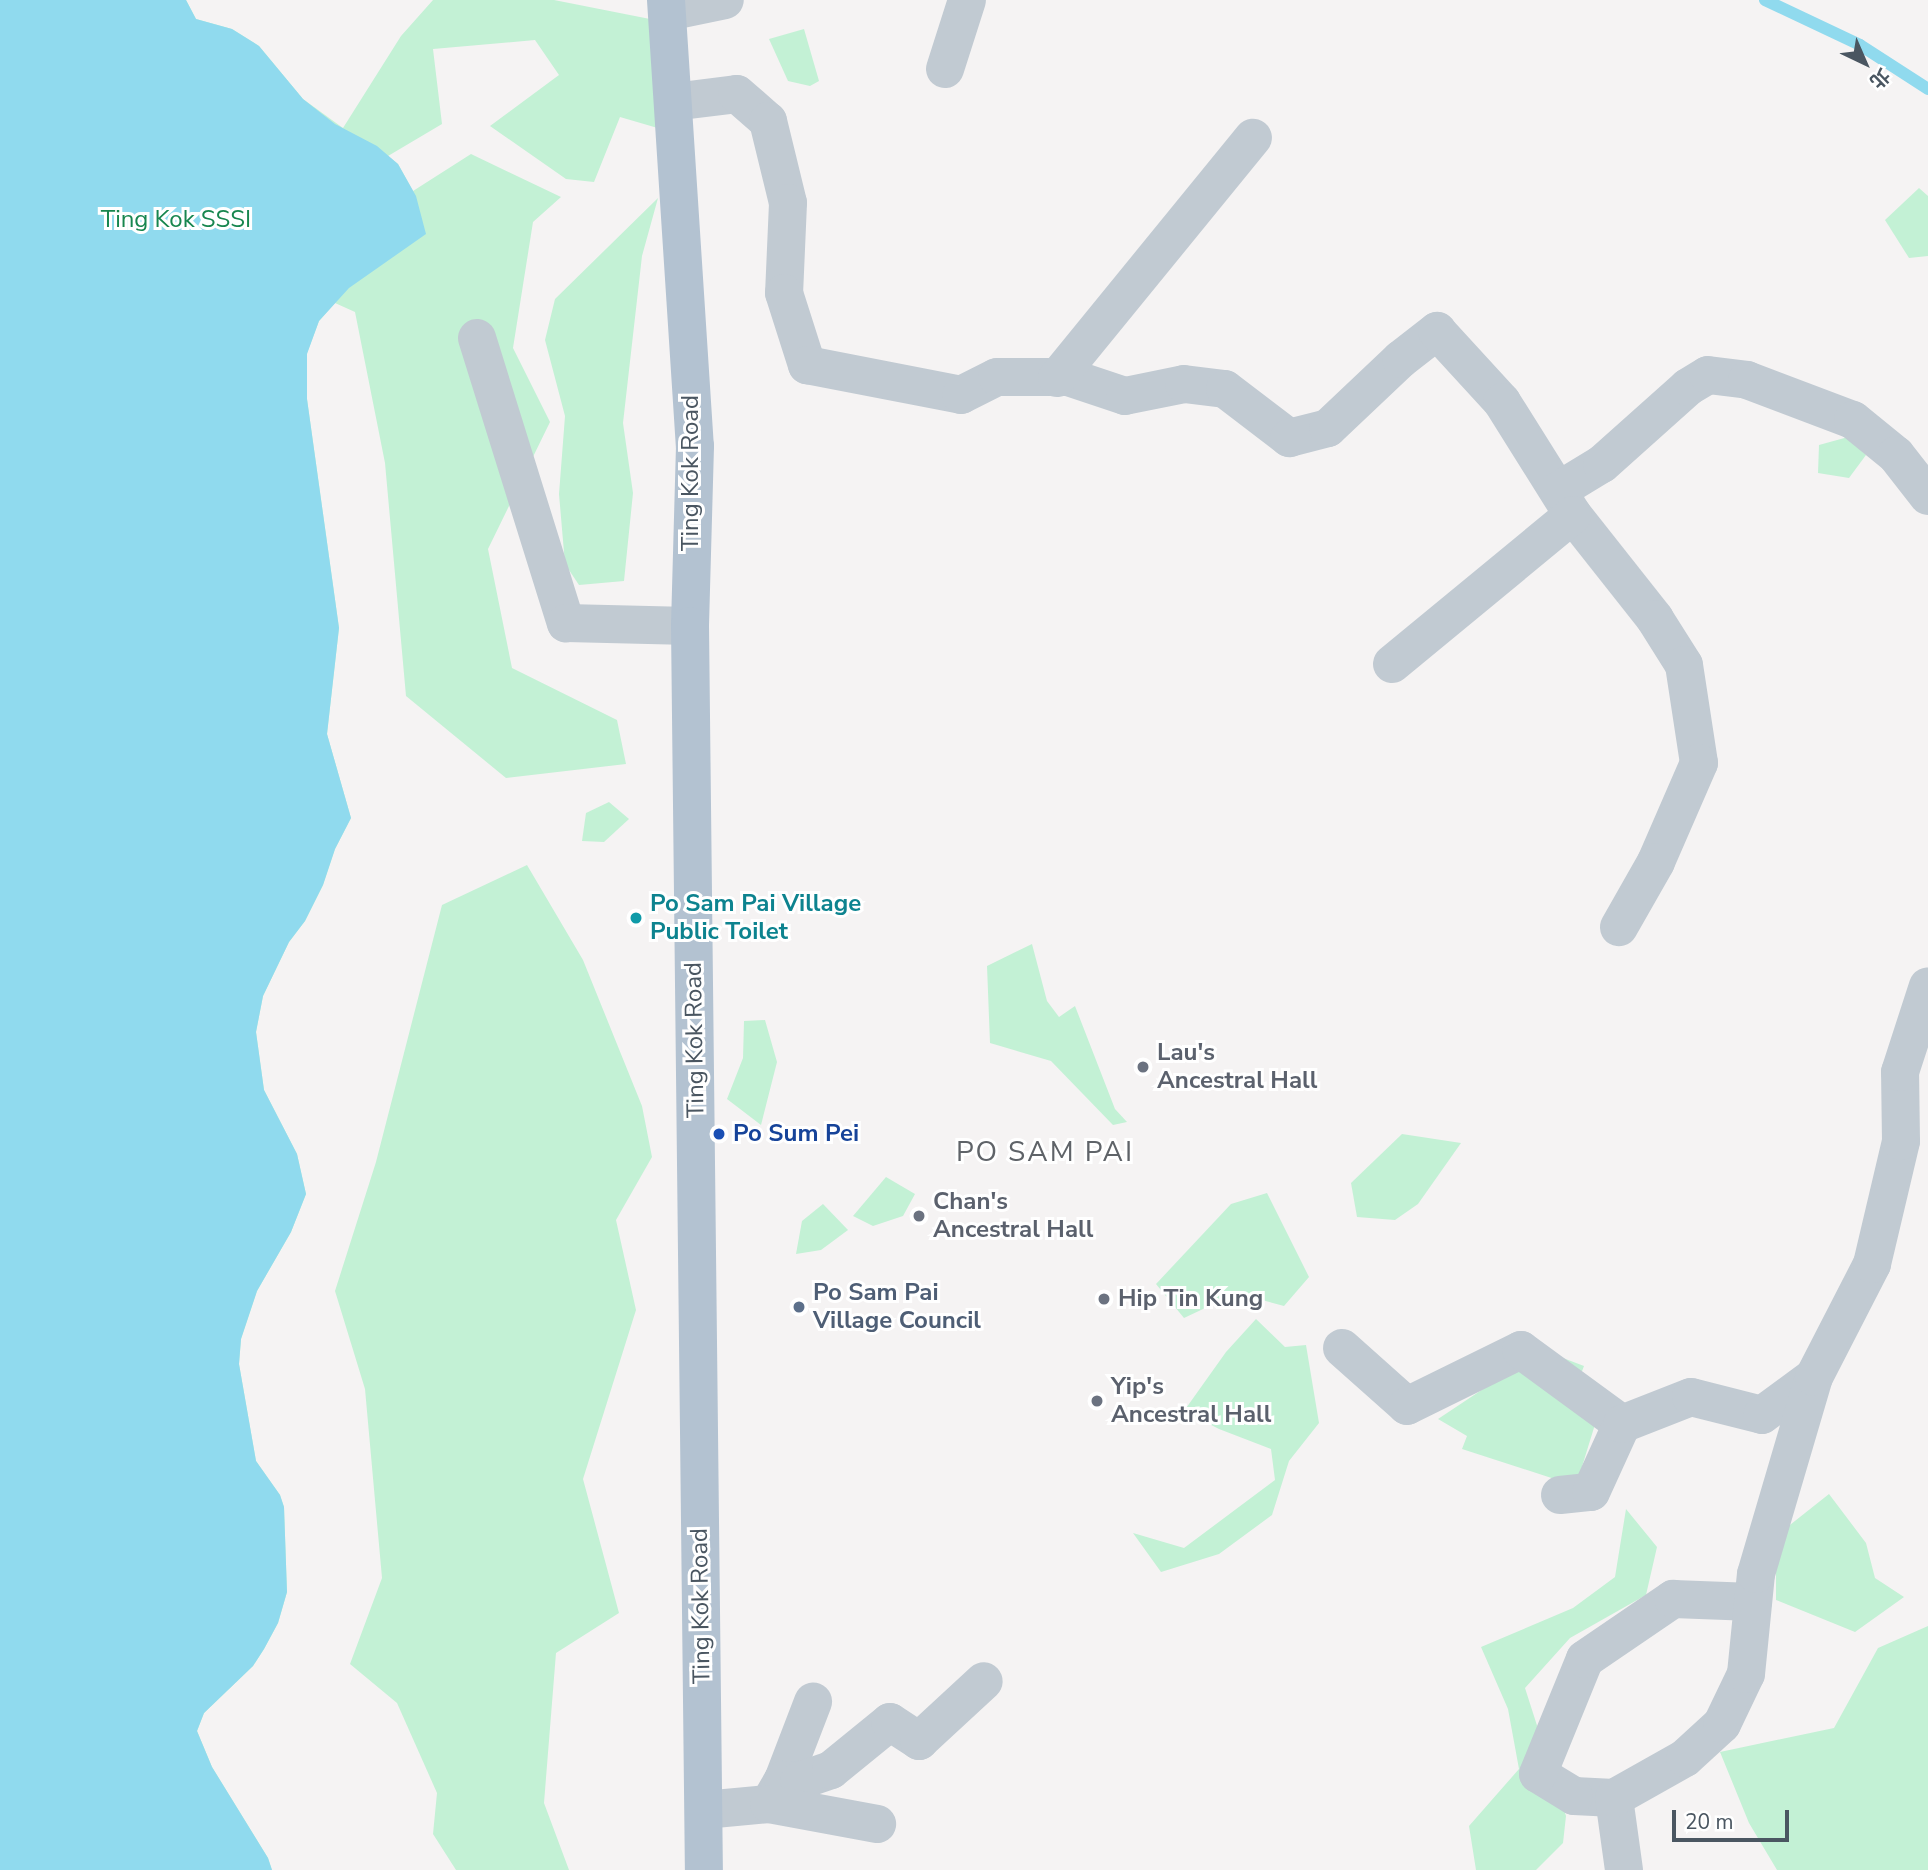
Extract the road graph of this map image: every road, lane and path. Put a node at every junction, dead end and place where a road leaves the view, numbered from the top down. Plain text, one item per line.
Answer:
1 (725, 0) edge
2 (731, 0) edge
3 (738, 0) edge
4 (967, 0) edge
5 (667, 6) edge
6 (945, 69) dead end
7 (673, 102) junction
8 (1254, 138) dead end
9 (477, 338) dead end
10 (1057, 378) junction
11 (1928, 496) edge
12 (1566, 503) junction
13 (690, 626) junction
14 (1392, 664) dead end
15 (1619, 927) dead end
16 (1928, 986) edge
17 (1342, 1348) dead end
18 (1814, 1377) junction
19 (1622, 1424) junction
20 (1560, 1494) dead end
21 (1754, 1602) junction
22 (984, 1681) dead end
23 (813, 1702) dead end
24 (776, 1792) junction
25 (1614, 1798) junction
26 (704, 1810) junction
27 (877, 1824) dead end
28 (697, 1865) edge
29 (1624, 1870) edge

1 - 5 lane
2 - 3 lane
4 - 6 lane
5 - 7 main road, Ting Kok Road
7 - 10 lane
7 - 13 main road, Ting Kok Road
8 - 10 lane
9 - 13 lane
10 - 12 lane
11 - 12 lane
12 - 14 lane
12 - 15 lane
13 - 26 main road, Ting Kok Road
16 - 18 lane
17 - 19 lane
18 - 19 lane
18 - 21 lane
19 - 20 lane
21 - 25 lane
21 - 25 lane
22 - 24 lane
23 - 24 lane
24 - 26 lane
24 - 27 lane
25 - 29 lane
26 - 28 main road, Ting Kok Road

